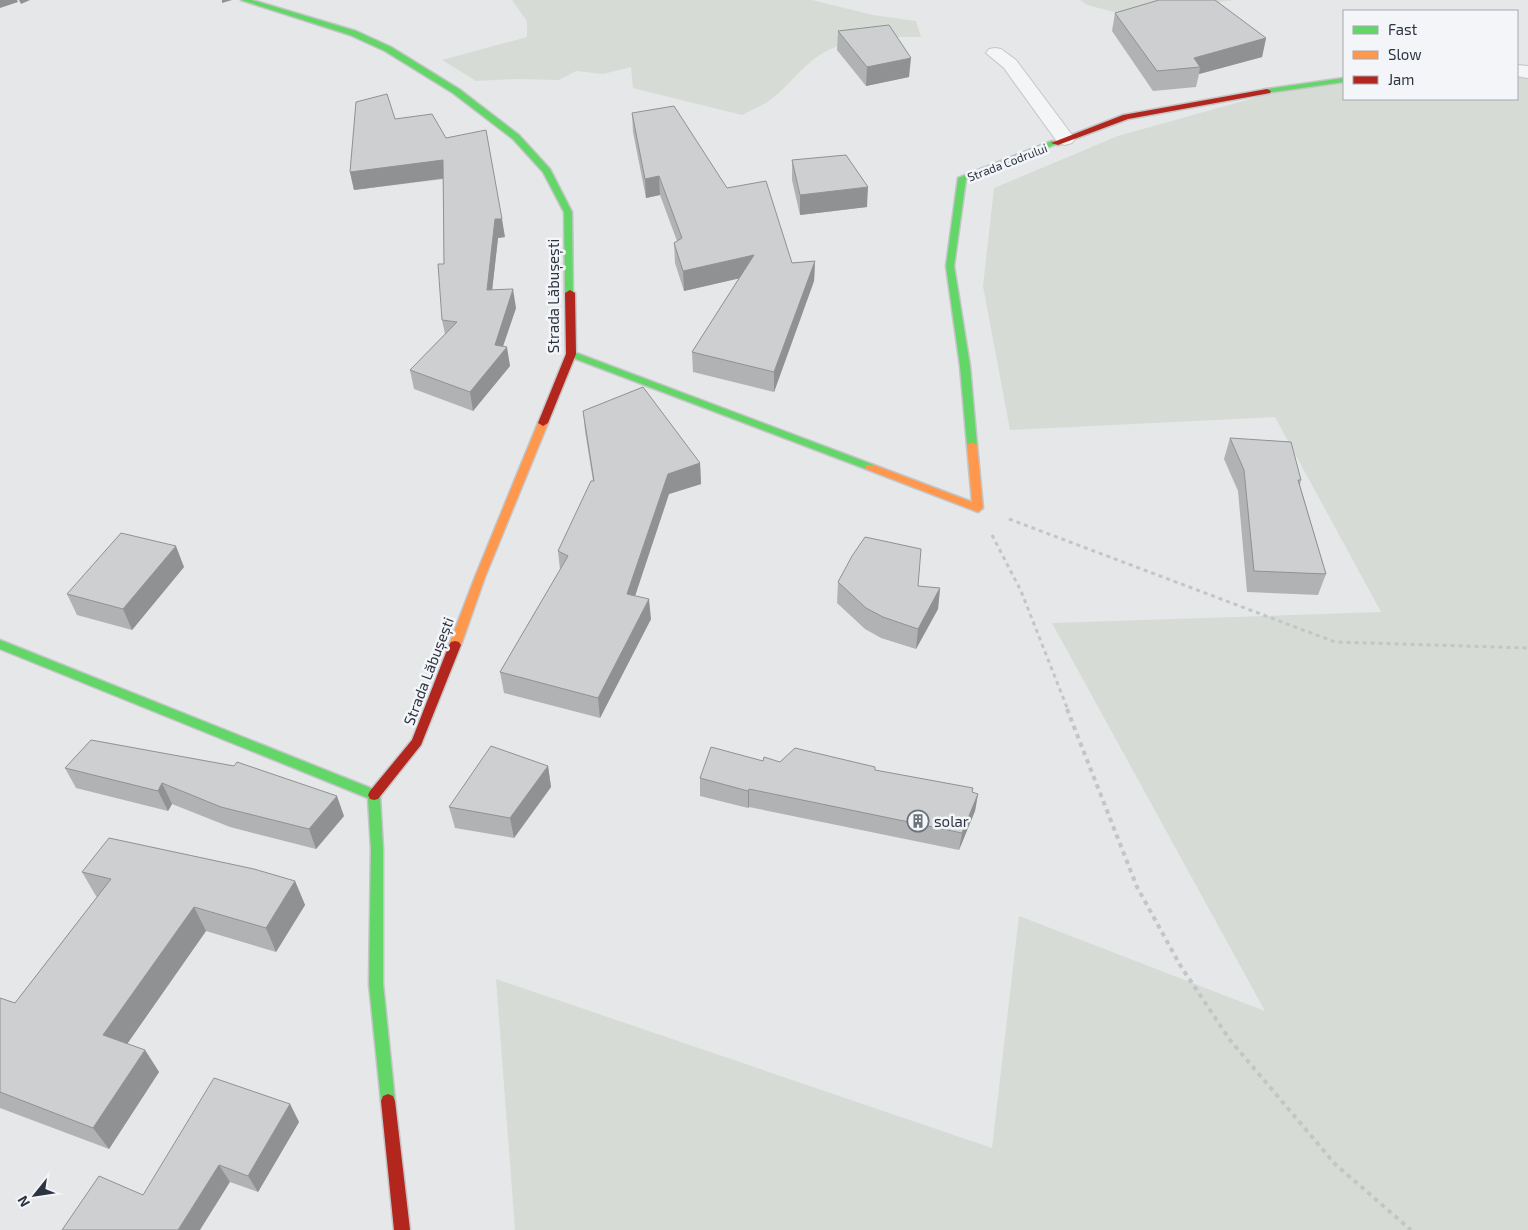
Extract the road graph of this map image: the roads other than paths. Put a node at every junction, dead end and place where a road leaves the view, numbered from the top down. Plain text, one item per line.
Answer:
1 (245, 0) edge
2 (995, 52) dead end
3 (1343, 80) edge
4 (1065, 139) junction
5 (571, 354) junction
6 (0, 644) edge
7 (374, 795) junction
8 (402, 1230) edge

1 - 5 street, Strada Lăbușești
2 - 4 street
3 - 4 street, Strada Codrului
4 - 5 street, Strada Codrului
5 - 7 street, Strada Lăbușești
6 - 7 street
7 - 8 street

